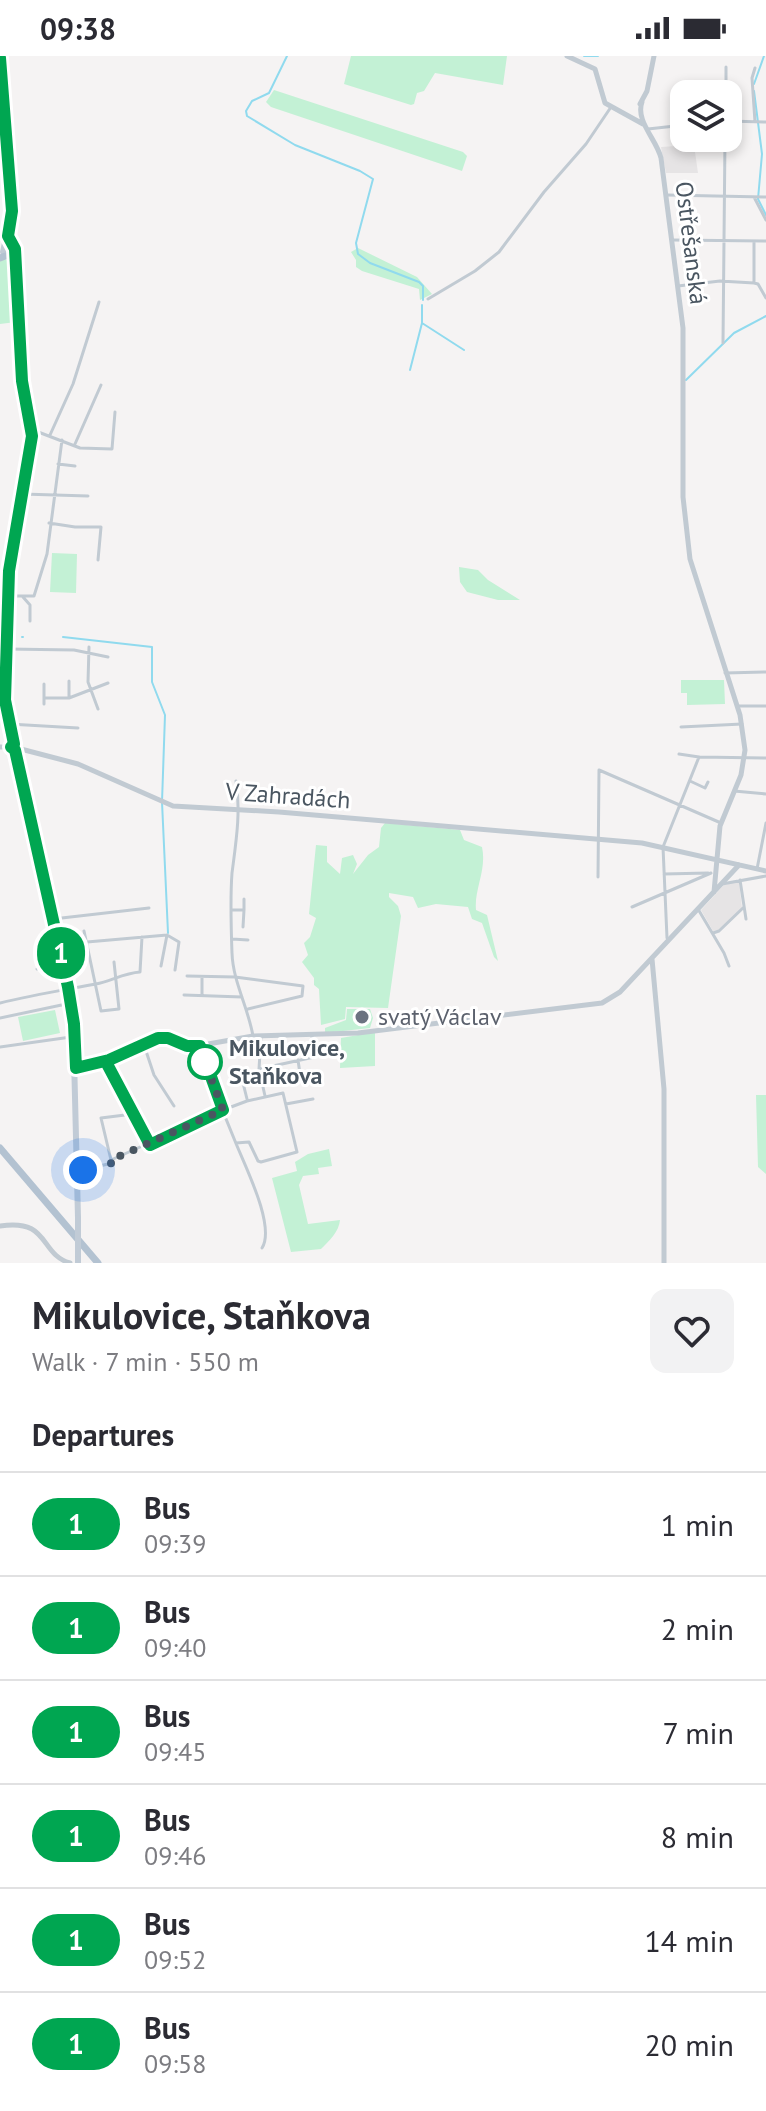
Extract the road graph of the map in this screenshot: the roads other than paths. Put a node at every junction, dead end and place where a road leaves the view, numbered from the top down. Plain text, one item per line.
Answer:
1 (568, 56) edge
2 (654, 56) edge
3 (0, 58) edge
4 (726, 67) dead end
5 (755, 68) dead end
6 (1, 70) edge
7 (726, 80) edge
8 (3, 96) junction
9 (611, 107) junction
10 (637, 116) junction
11 (742, 121) edge
12 (758, 122) junction
13 (766, 122) edge
14 (670, 126) edge
15 (647, 128) junction
16 (725, 152) edge
17 (667, 195) junction
18 (724, 196) junction
19 (756, 197) junction
20 (766, 197) edge
21 (766, 220) edge
22 (672, 240) junction
23 (723, 241) junction
24 (754, 241) junction
25 (766, 241) edge
26 (6, 253) edge
27 (723, 282) junction
28 (754, 283) junction
29 (678, 286) junction
30 (766, 298) edge
31 (428, 299) dead end
32 (99, 302) dead end
33 (723, 343) dead end
34 (101, 385) dead end
35 (115, 412) dead end
36 (32, 430) junction
37 (50, 435) junction
38 (62, 440) junction
39 (74, 445) junction
40 (58, 464) junction
41 (75, 466) dead end
42 (22, 494) junction
43 (53, 495) junction
44 (88, 496) dead end
45 (49, 523) junction
46 (98, 560) dead end
47 (8, 596) junction
48 (23, 597) junction
49 (30, 621) dead end
50 (89, 647) dead end
51 (7, 649) junction
52 (88, 654) junction
53 (108, 657) dead end
54 (766, 672) edge
55 (725, 673) junction
56 (69, 681) dead end
57 (108, 683) dead end
58 (44, 684) dead end
59 (90, 689) junction
60 (69, 698) junction
61 (737, 706) junction
62 (766, 706) edge
63 (98, 709) dead end
64 (9, 724) junction
65 (742, 724) junction
66 (681, 727) dead end
67 (78, 728) dead end
68 (0, 747) edge
69 (14, 748) junction
70 (679, 754) dead end
71 (699, 757) junction
72 (745, 757) junction
73 (766, 758) edge
74 (236, 781) dead end
75 (690, 781) junction
76 (708, 782) dead end
77 (734, 791) junction
78 (766, 794) edge
79 (679, 805) junction
80 (239, 809) junction
81 (721, 823) junction
82 (766, 823) edge
83 (598, 840) junction
84 (663, 847) junction
85 (716, 860) junction
86 (739, 865) junction
87 (757, 869) junction
88 (713, 873) junction
89 (664, 874) junction
90 (766, 874) edge
91 (598, 877) dead end
92 (740, 880) junction
93 (721, 885) junction
94 (665, 892) junction
95 (714, 892) junction
96 (244, 899) dead end
97 (632, 907) dead end
98 (744, 907) junction
99 (149, 908) dead end
100 (698, 909) junction
101 (231, 910) junction
102 (244, 910) junction
103 (53, 919) junction
104 (746, 919) dead end
105 (243, 927) dead end
106 (84, 931) dead end
107 (713, 933) junction
108 (167, 935) junction
109 (142, 937) junction
110 (232, 939) junction
111 (248, 940) dead end
112 (87, 942) junction
113 (667, 942) junction
114 (652, 958) junction
115 (114, 962) dead end
116 (63, 964) junction
117 (161, 966) dead end
118 (729, 966) dead end
119 (37, 969) dead end
120 (175, 970) dead end
121 (187, 976) dead end
122 (116, 977) junction
123 (202, 977) junction
124 (235, 977) junction
125 (96, 984) junction
126 (68, 987) junction
127 (184, 995) dead end
128 (202, 995) junction
129 (242, 997) junction
130 (0, 1003) edge
131 (71, 1003) junction
132 (248, 1009) junction
133 (0, 1018) edge
134 (311, 1034) junction
135 (75, 1036) junction
136 (257, 1036) junction
137 (144, 1045) junction
138 (200, 1046) junction
139 (0, 1047) edge
140 (298, 1060) junction
141 (106, 1061) junction
142 (76, 1068) junction
143 (259, 1069) junction
144 (301, 1081) dead end
145 (243, 1083) dead end
146 (265, 1096) junction
147 (313, 1099) dead end
148 (247, 1101) junction
149 (286, 1104) junction
150 (174, 1106) dead end
151 (223, 1110) junction
152 (133, 1114) junction
153 (236, 1143) junction
154 (150, 1145) junction
155 (0, 1148) edge
156 (111, 1160) junction
157 (83, 1170) dead end
158 (0, 1226) edge
159 (262, 1248) dead end
160 (70, 1263) edge
161 (78, 1263) edge
162 (98, 1263) edge
163 (664, 1263) edge

1 - 9 street
2 - 10 street
3 - 6 main road
4 - 7 street
5 - 12 street
6 - 8 main road
6 - 8 main road
8 - 26 main road
9 - 10 street
9 - 31 street
10 - 15 street
11 - 12 street
12 - 13 street
14 - 15 street
15 - 17 street, Ostřešanská
16 - 18 street
17 - 18 street
17 - 22 street, Ostřešanská
18 - 19 street
18 - 23 street
19 - 20 street
19 - 21 street
22 - 23 street
22 - 29 street, Ostřešanská
23 - 24 street
23 - 27 street
24 - 25 street
24 - 28 street
26 - 36 main road
27 - 28 street
27 - 29 street
27 - 33 street
28 - 30 street
29 - 55 street, Ostřešanská
32 - 37 street
34 - 39 street
35 - 39 street
36 - 37 street
36 - 42 main road
37 - 38 street
38 - 39 street
38 - 40 street
40 - 41 street
40 - 43 street
42 - 43 street
42 - 47 main road
43 - 44 street
43 - 45 street
45 - 46 street
45 - 48 street
47 - 48 street
47 - 51 main road
48 - 49 street
50 - 52 street
51 - 52 street
51 - 64 main road
52 - 53 street
52 - 59 street
54 - 55 street
55 - 61 street, Ostřešanská
56 - 60 street
57 - 59 street
58 - 60 street
59 - 60 street
59 - 63 street
61 - 62 street
61 - 65 street, Ostřešanská
64 - 67 street
64 - 69 main road
65 - 66 street
65 - 72 street, Ostřešanská
68 - 69 street, V Zahradách
69 - 80 street, V Zahradách
69 - 103 main road
70 - 71 street
71 - 72 street
71 - 75 street
72 - 73 street
72 - 77 street
74 - 80 street
75 - 76 street
75 - 79 street
77 - 78 street
77 - 81 street
79 - 81 street
79 - 83 street
79 - 84 street
80 - 83 street, V Zahradách
80 - 101 street
81 - 85 street
82 - 87 street
83 - 84 street, V Zahradách
83 - 91 street
84 - 85 street, V Zahradách
84 - 89 street
85 - 86 street, V Zahradách
85 - 88 street
86 - 87 street, V Zahradách
86 - 93 street
87 - 90 street, V Zahradách
88 - 89 street
88 - 94 street
88 - 95 street
89 - 94 street
90 - 92 street
92 - 93 street
92 - 98 street
93 - 95 street
94 - 97 street
94 - 113 street
95 - 100 street
96 - 102 street
98 - 104 street
98 - 107 street
99 - 103 street
100 - 107 street
100 - 113 street
101 - 102 street
101 - 110 street
102 - 105 street
103 - 116 main road
106 - 112 street
107 - 118 street
108 - 109 street
108 - 117 street
108 - 120 street
109 - 112 street
109 - 122 street
110 - 111 street
110 - 124 street
112 - 125 street
113 - 114 street
114 - 134 street
114 - 163 street
115 - 122 street
116 - 119 street
116 - 126 main road
121 - 123 street
122 - 125 street
122 - 125 street
123 - 124 street
123 - 128 street
124 - 129 street
124 - 132 street
125 - 126 street
126 - 130 street
126 - 131 main road
127 - 128 street
128 - 129 street
129 - 132 street
131 - 133 street
131 - 135 main road
132 - 136 street
134 - 136 street
134 - 140 street
135 - 139 street
135 - 142 main road
136 - 138 street
136 - 143 street
137 - 138 street
137 - 141 street
137 - 150 street
138 - 151 street
140 - 143 street
140 - 144 street
141 - 142 street
141 - 152 street
142 - 161 main road, bridge
143 - 146 street
145 - 148 street
146 - 148 street
146 - 149 street
147 - 149 street
148 - 151 street
149 - 153 street
151 - 153 street
151 - 154 street
152 - 154 street
152 - 156 street
153 - 159 street
154 - 156 street
155 - 162 main road
156 - 157 street
158 - 160 street

